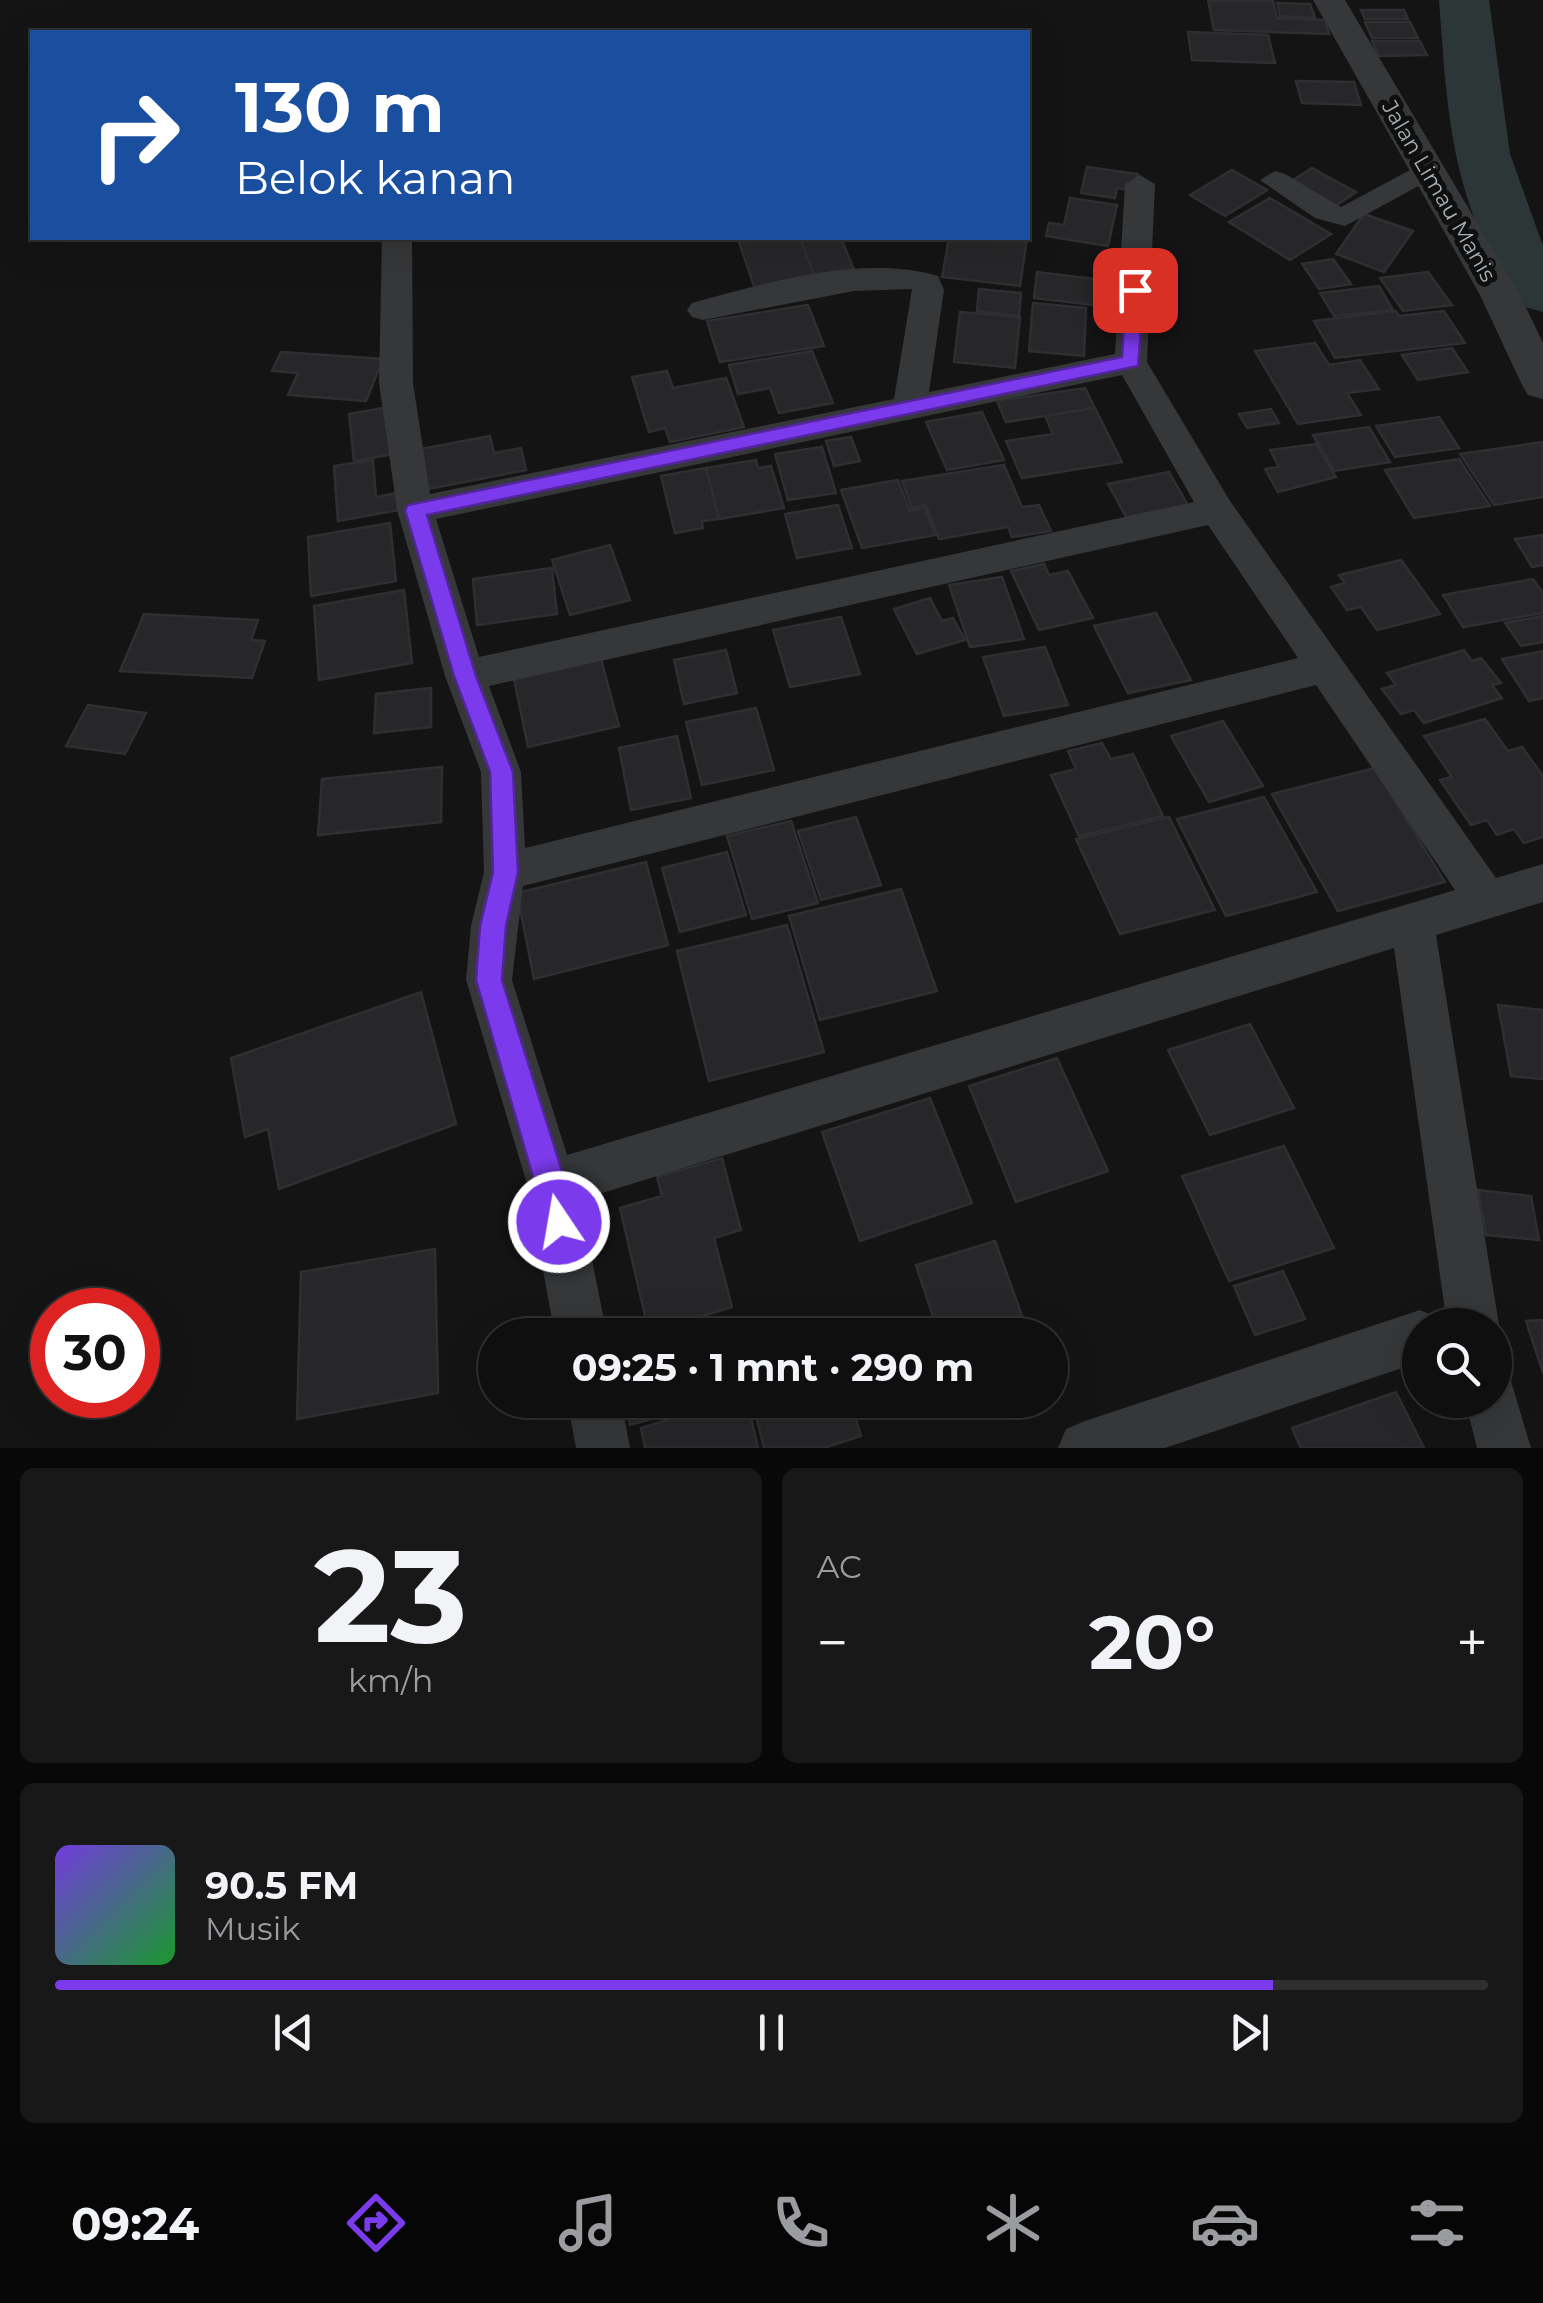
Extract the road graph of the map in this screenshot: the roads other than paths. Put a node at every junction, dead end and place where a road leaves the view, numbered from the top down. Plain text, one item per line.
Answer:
1 (1329, 0) edge
2 (1425, 171) junction
3 (1275, 180) dead end
4 (1140, 184) dead end
5 (397, 240) edge
6 (703, 310) dead end
7 (1131, 362) junction
8 (1543, 385) edge
9 (910, 407) junction
10 (415, 510) junction
11 (1216, 510) junction
12 (1326, 667) junction
13 (465, 676) junction
14 (506, 872) junction
15 (1543, 882) edge
16 (1486, 899) junction
17 (1412, 921) junction
18 (552, 1184) junction
19 (1463, 1308) edge
20 (578, 1318) edge
21 (1402, 1342) edge
22 (597, 1418) edge
23 (1496, 1418) edge
24 (603, 1448) edge
25 (1085, 1448) edge
26 (1504, 1448) edge

1 - 2 street, Jalan Limau Manis
2 - 3 street
2 - 8 street, Jalan Limau Manis
4 - 7 street
5 - 10 street
6 - 9 street
7 - 9 street
7 - 11 street
9 - 10 street
10 - 13 street
11 - 12 street
11 - 13 street
12 - 14 street
12 - 16 street
13 - 14 street
14 - 18 street
15 - 16 street
16 - 17 street
17 - 18 street
17 - 19 street
18 - 20 street
21 - 25 street
22 - 24 street
23 - 26 street

